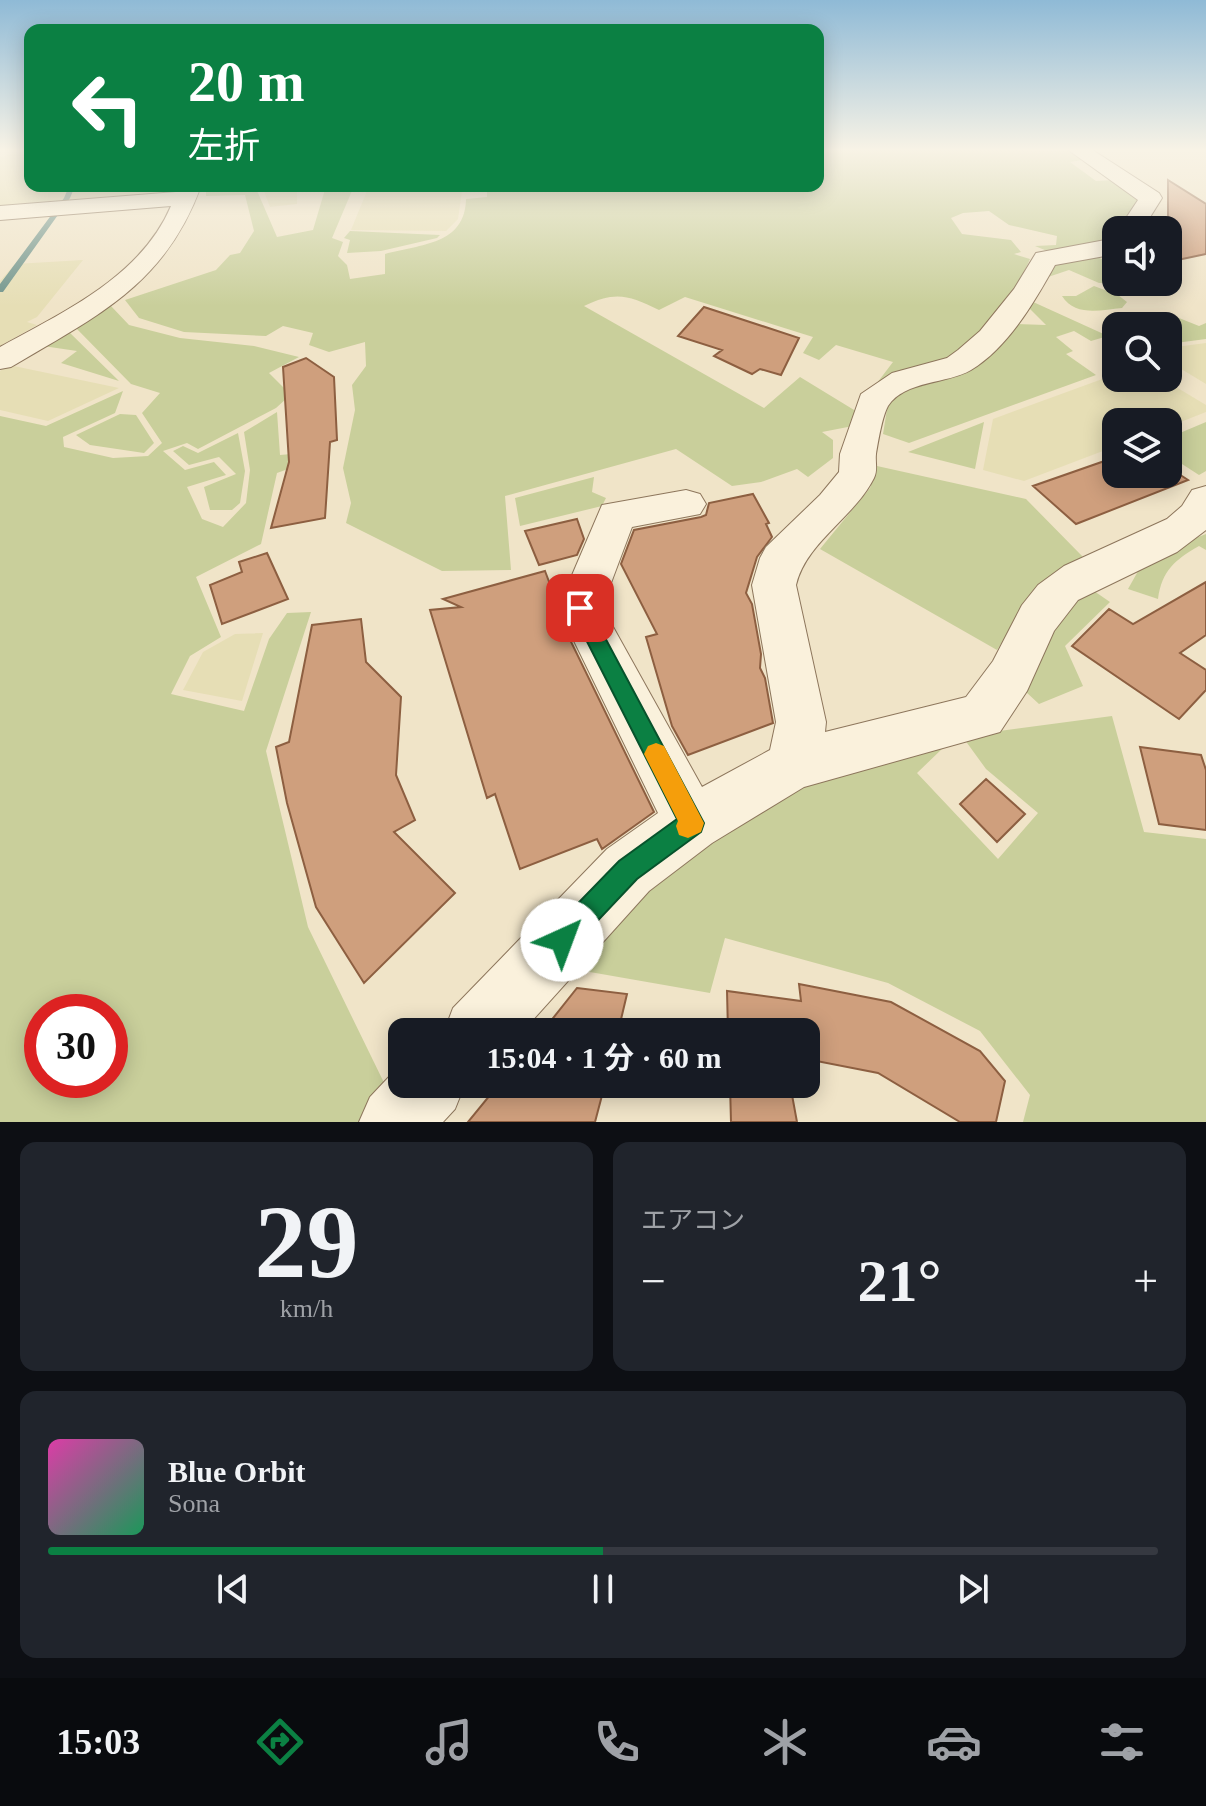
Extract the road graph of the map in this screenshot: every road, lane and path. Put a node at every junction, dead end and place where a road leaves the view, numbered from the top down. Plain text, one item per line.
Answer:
1 (117, 201) edge
2 (183, 201) edge
3 (0, 213) edge
4 (1102, 249) edge
5 (0, 360) edge
6 (1206, 500) edge
7 (686, 504) dead end
8 (793, 765) junction
9 (692, 823) junction
10 (490, 1018) edge
11 (417, 1098) edge
12 (395, 1122) edge

1 - 3 street
2 - 5 street
4 - 8 street
6 - 8 street
7 - 9 street
8 - 9 street
9 - 10 street
11 - 12 street

